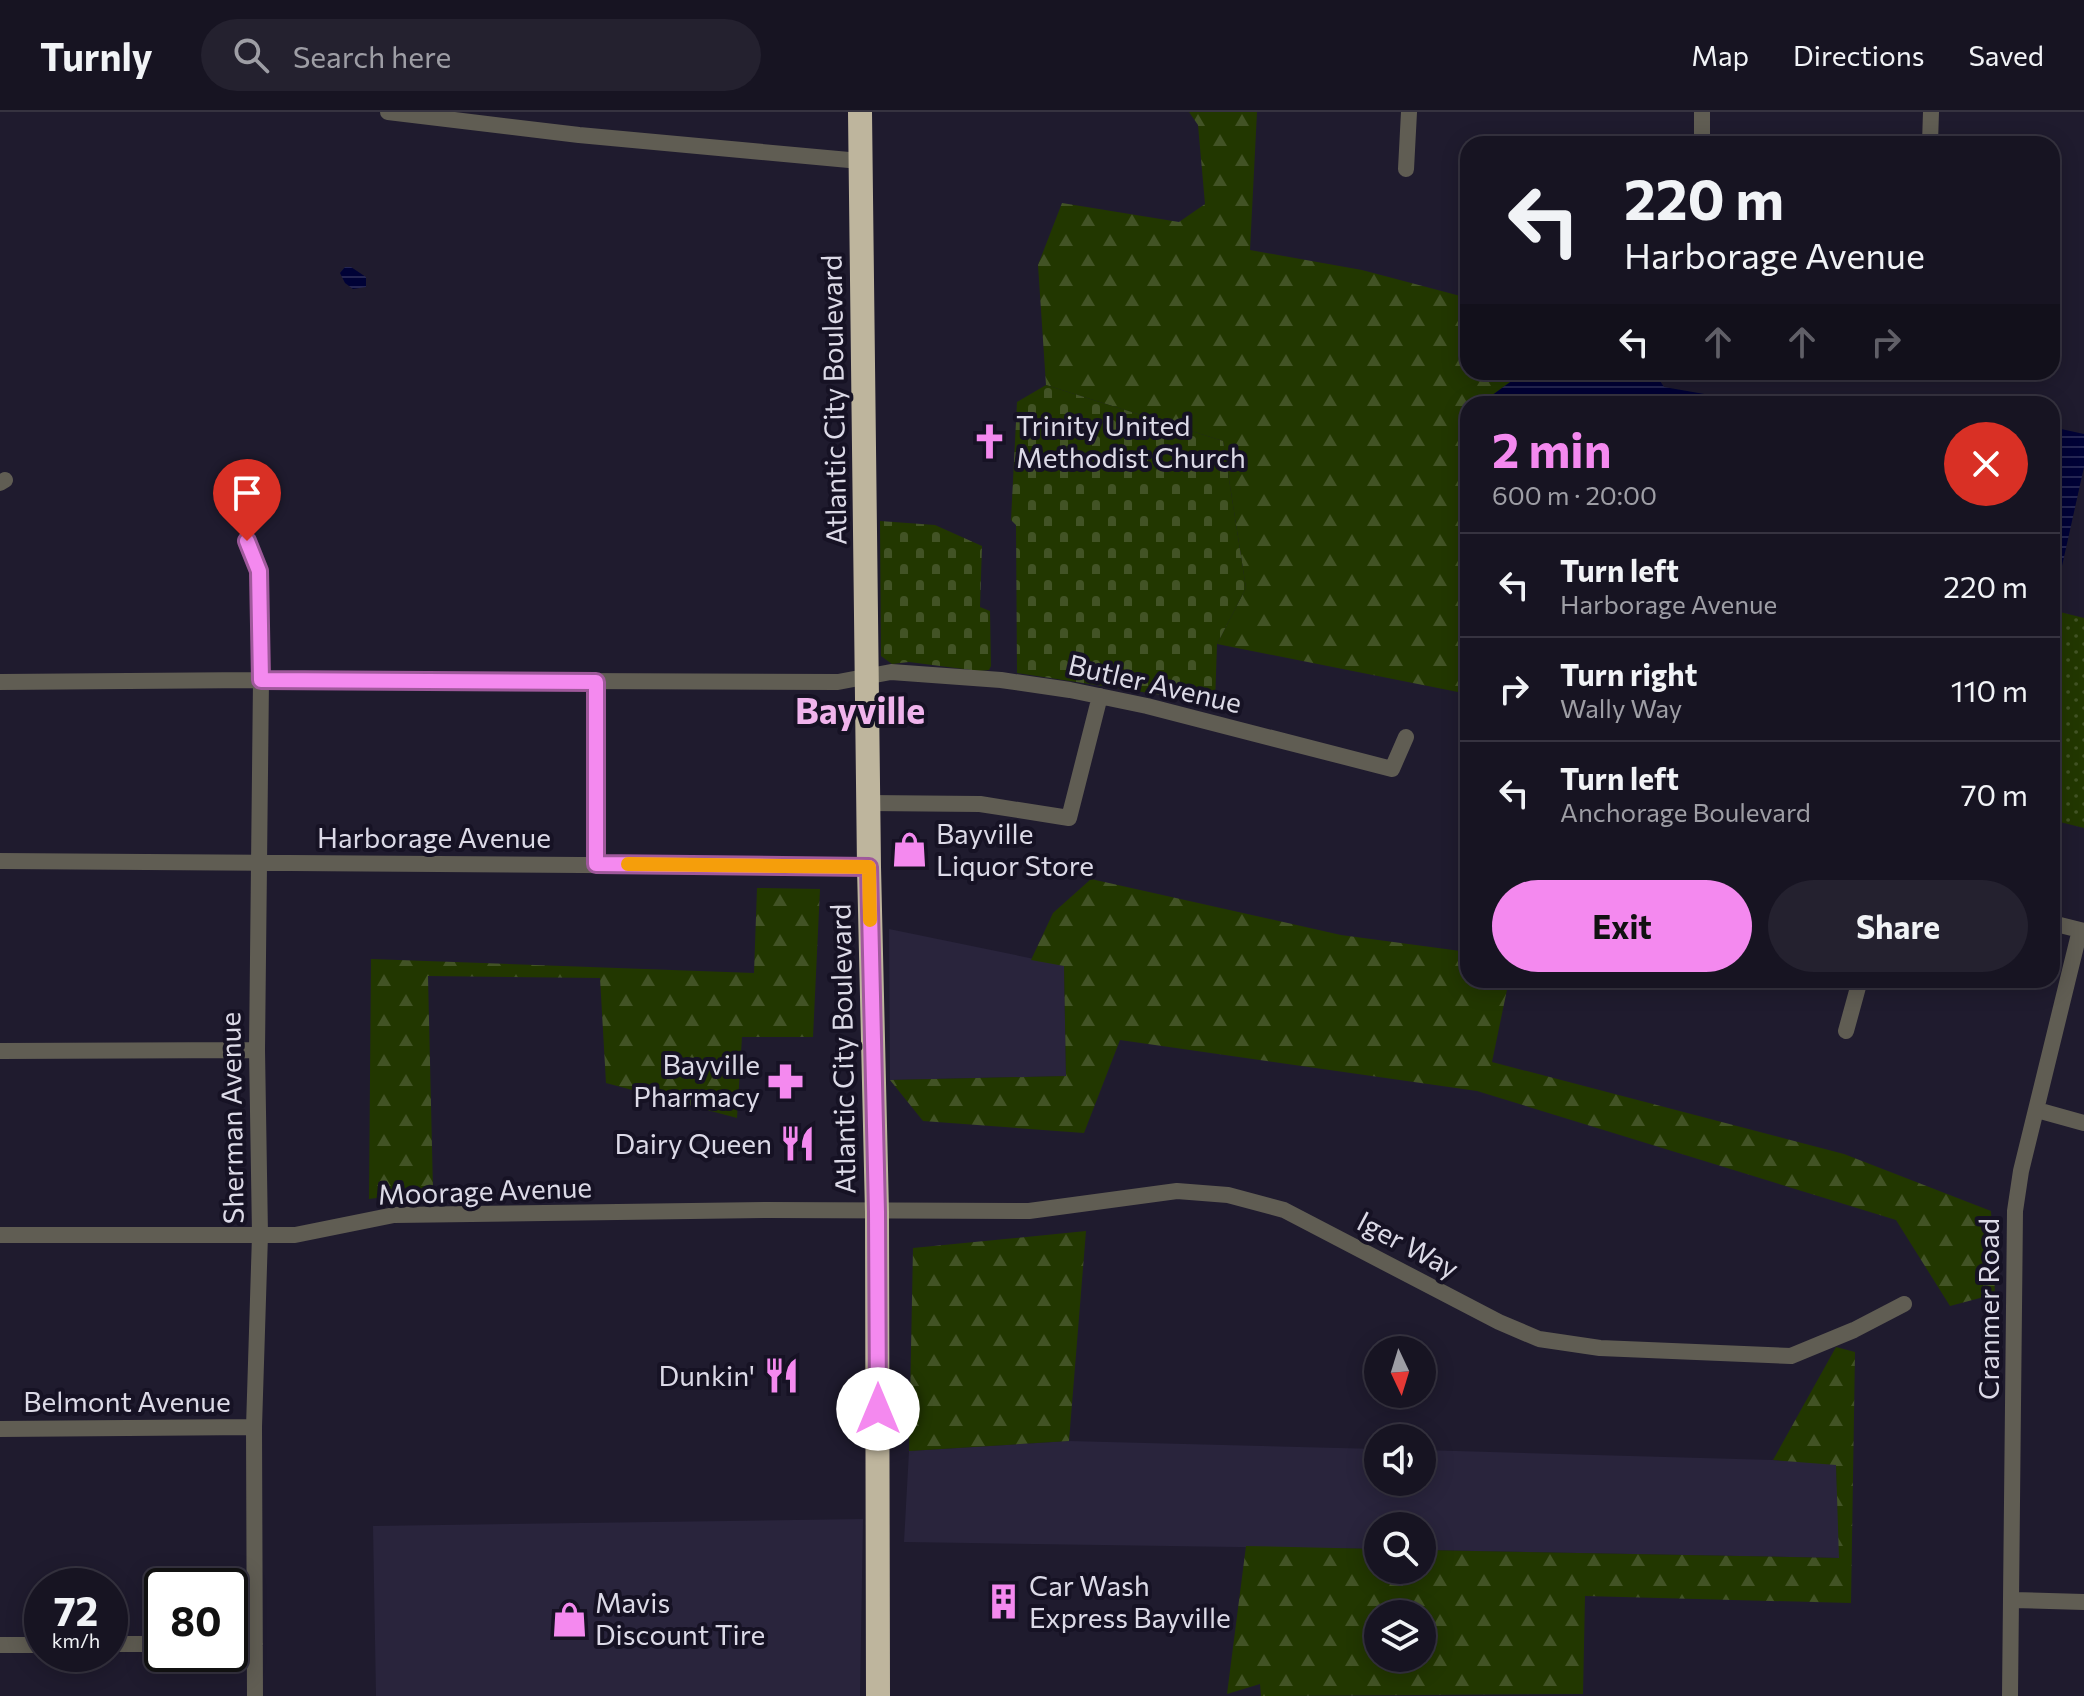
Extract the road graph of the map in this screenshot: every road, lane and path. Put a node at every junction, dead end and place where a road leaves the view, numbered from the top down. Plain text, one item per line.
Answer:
1 (388, 112) edge
2 (860, 112) edge
3 (1409, 112) edge
4 (1702, 112) edge
5 (1931, 112) edge
6 (1702, 136) edge
7 (1930, 136) edge
8 (860, 161) junction
9 (1406, 169) dead end
10 (247, 541) dead end
11 (867, 677) junction
12 (261, 680) junction
13 (0, 682) edge
14 (596, 682) junction
15 (1100, 696) junction
16 (1406, 737) dead end
17 (869, 803) junction
18 (0, 861) edge
19 (596, 864) junction
20 (258, 865) junction
21 (869, 867) junction
22 (2060, 925) edge
23 (2082, 931) edge
24 (1858, 988) edge
25 (1846, 1031) dead end
26 (257, 1050) junction
27 (0, 1051) edge
28 (2037, 1110) junction
29 (2084, 1123) edge
30 (877, 1212) junction
31 (0, 1235) edge
32 (260, 1235) junction
33 (1904, 1304) dead end
34 (254, 1427) junction
35 (0, 1429) edge
36 (2012, 1600) junction
37 (2084, 1602) edge
38 (248, 1644) edge
39 (255, 1644) junction
40 (0, 1645) edge
41 (24, 1645) edge
42 (255, 1696) edge
43 (878, 1696) edge
44 (2010, 1696) edge

1 - 8 street
2 - 8 highway, Atlantic City Boulevard
3 - 9 street
4 - 6 street
5 - 7 street
8 - 11 highway, Atlantic City Boulevard
10 - 12 street, Sherman Avenue
11 - 14 street, Butler Avenue
11 - 15 street, Butler Avenue
11 - 17 highway, Atlantic City Boulevard
12 - 13 street, Butler Avenue
12 - 14 street, Butler Avenue
12 - 20 street, Sherman Avenue
14 - 19 street
15 - 16 street, Butler Avenue
15 - 17 street
17 - 21 highway, Atlantic City Boulevard
18 - 20 street, Harborage Avenue
19 - 20 street, Harborage Avenue
19 - 21 street, Harborage Avenue
20 - 26 street, Sherman Avenue
21 - 30 highway, Atlantic City Boulevard
22 - 23 street
23 - 28 street, Cranmer Road
24 - 25 street
26 - 27 street
26 - 32 street, Sherman Avenue
28 - 29 street
28 - 36 street, Cranmer Road
30 - 32 street, Moorage Avenue
30 - 33 street, Iger Way
30 - 43 highway, Atlantic City Boulevard
31 - 32 street, Moorage Avenue
32 - 34 street, Sherman Avenue
34 - 35 street, Belmont Avenue
34 - 39 street, Sherman Avenue
36 - 37 street
36 - 44 street, Cranmer Road
38 - 39 street
39 - 42 street, Sherman Avenue
40 - 41 street

